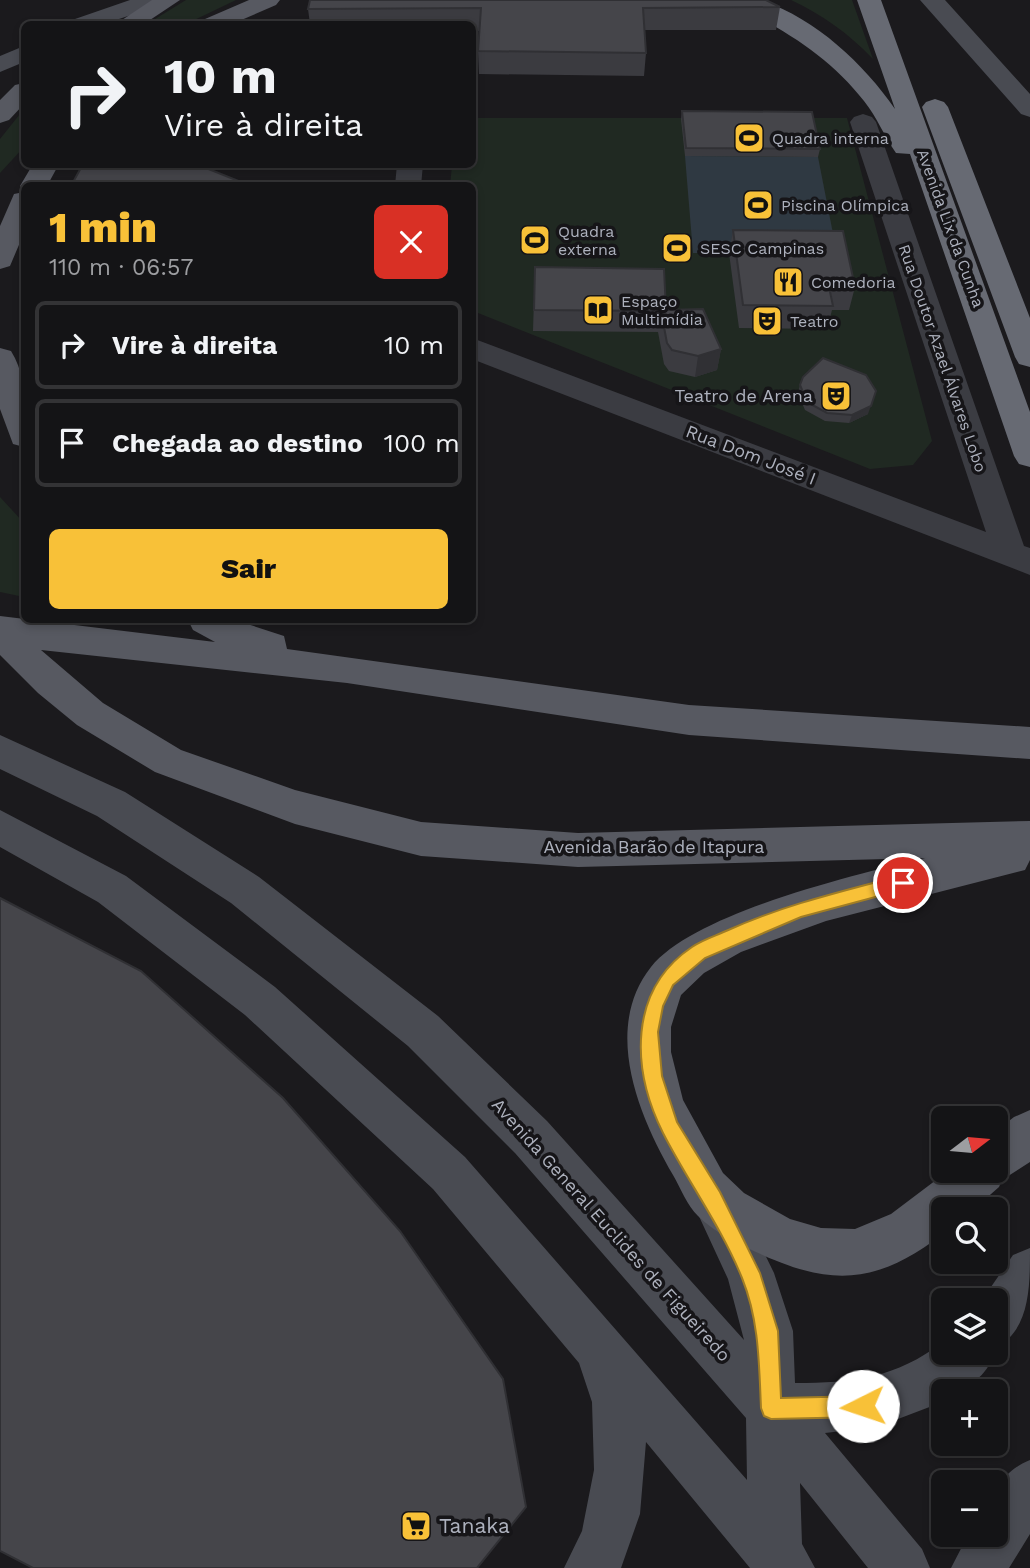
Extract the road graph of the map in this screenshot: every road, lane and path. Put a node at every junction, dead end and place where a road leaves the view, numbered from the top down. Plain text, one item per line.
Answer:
1 (153, 0) edge
2 (168, 0) edge
3 (268, 0) edge
4 (742, 0) edge
5 (869, 0) edge
6 (895, 0) edge
7 (932, 0) edge
8 (92, 21) edge
9 (133, 21) edge
10 (221, 21) edge
11 (909, 38) dead end
12 (21, 54) edge
13 (0, 65) edge
14 (929, 89) dead end
15 (21, 93) edge
16 (1030, 109) edge
17 (0, 115) edge
18 (863, 122) dead end
19 (21, 208) edge
20 (0, 260) edge
21 (964, 263) junction
22 (476, 350) edge
23 (1030, 357) edge
24 (0, 358) edge
25 (21, 426) edge
26 (1030, 456) edge
27 (1020, 558) edge
28 (211, 623) edge
29 (0, 631) edge
30 (347, 668) junction
31 (1030, 743) edge
32 (0, 751) edge
33 (0, 827) edge
34 (1030, 838) edge
35 (1030, 854) edge
36 (1030, 1133) edge
37 (1008, 1150) edge
38 (968, 1183) edge
39 (714, 1199) junction
40 (1030, 1272) edge
41 (1008, 1305) edge
42 (595, 1346) junction
43 (953, 1365) edge
44 (771, 1408) junction
45 (1030, 1486) edge
46 (778, 1562) edge
47 (591, 1568) edge
48 (903, 1568) edge
49 (978, 1568) edge

1 - 8 main road
2 - 9 main road
3 - 10 main road
4 - 21 highway
5 - 21 highway, Avenida Lix da Cunha
6 - 11 highway
7 - 16 main road
12 - 13 main road
14 - 23 highway, Avenida Lix da Cunha
15 - 17 main road
18 - 27 street, Rua Doutor Azael Álvares Lobo
19 - 20 main road
21 - 26 highway, Avenida Lix da Cunha
22 - 27 street, Rua Dom José I
24 - 25 main road
28 - 30 main road
29 - 30 main road
29 - 34 main road, Avenida Barão de Itapura
30 - 31 main road
32 - 44 main road, Avenida General Euclides de Figueiredo
33 - 42 main road
35 - 39 main road
36 - 37 main road
38 - 39 main road
39 - 44 main road
40 - 41 main road
42 - 46 main road
42 - 47 main road
43 - 44 main road
44 - 46 main road
44 - 48 main road, Avenida General Euclides de Figueiredo
45 - 49 main road

